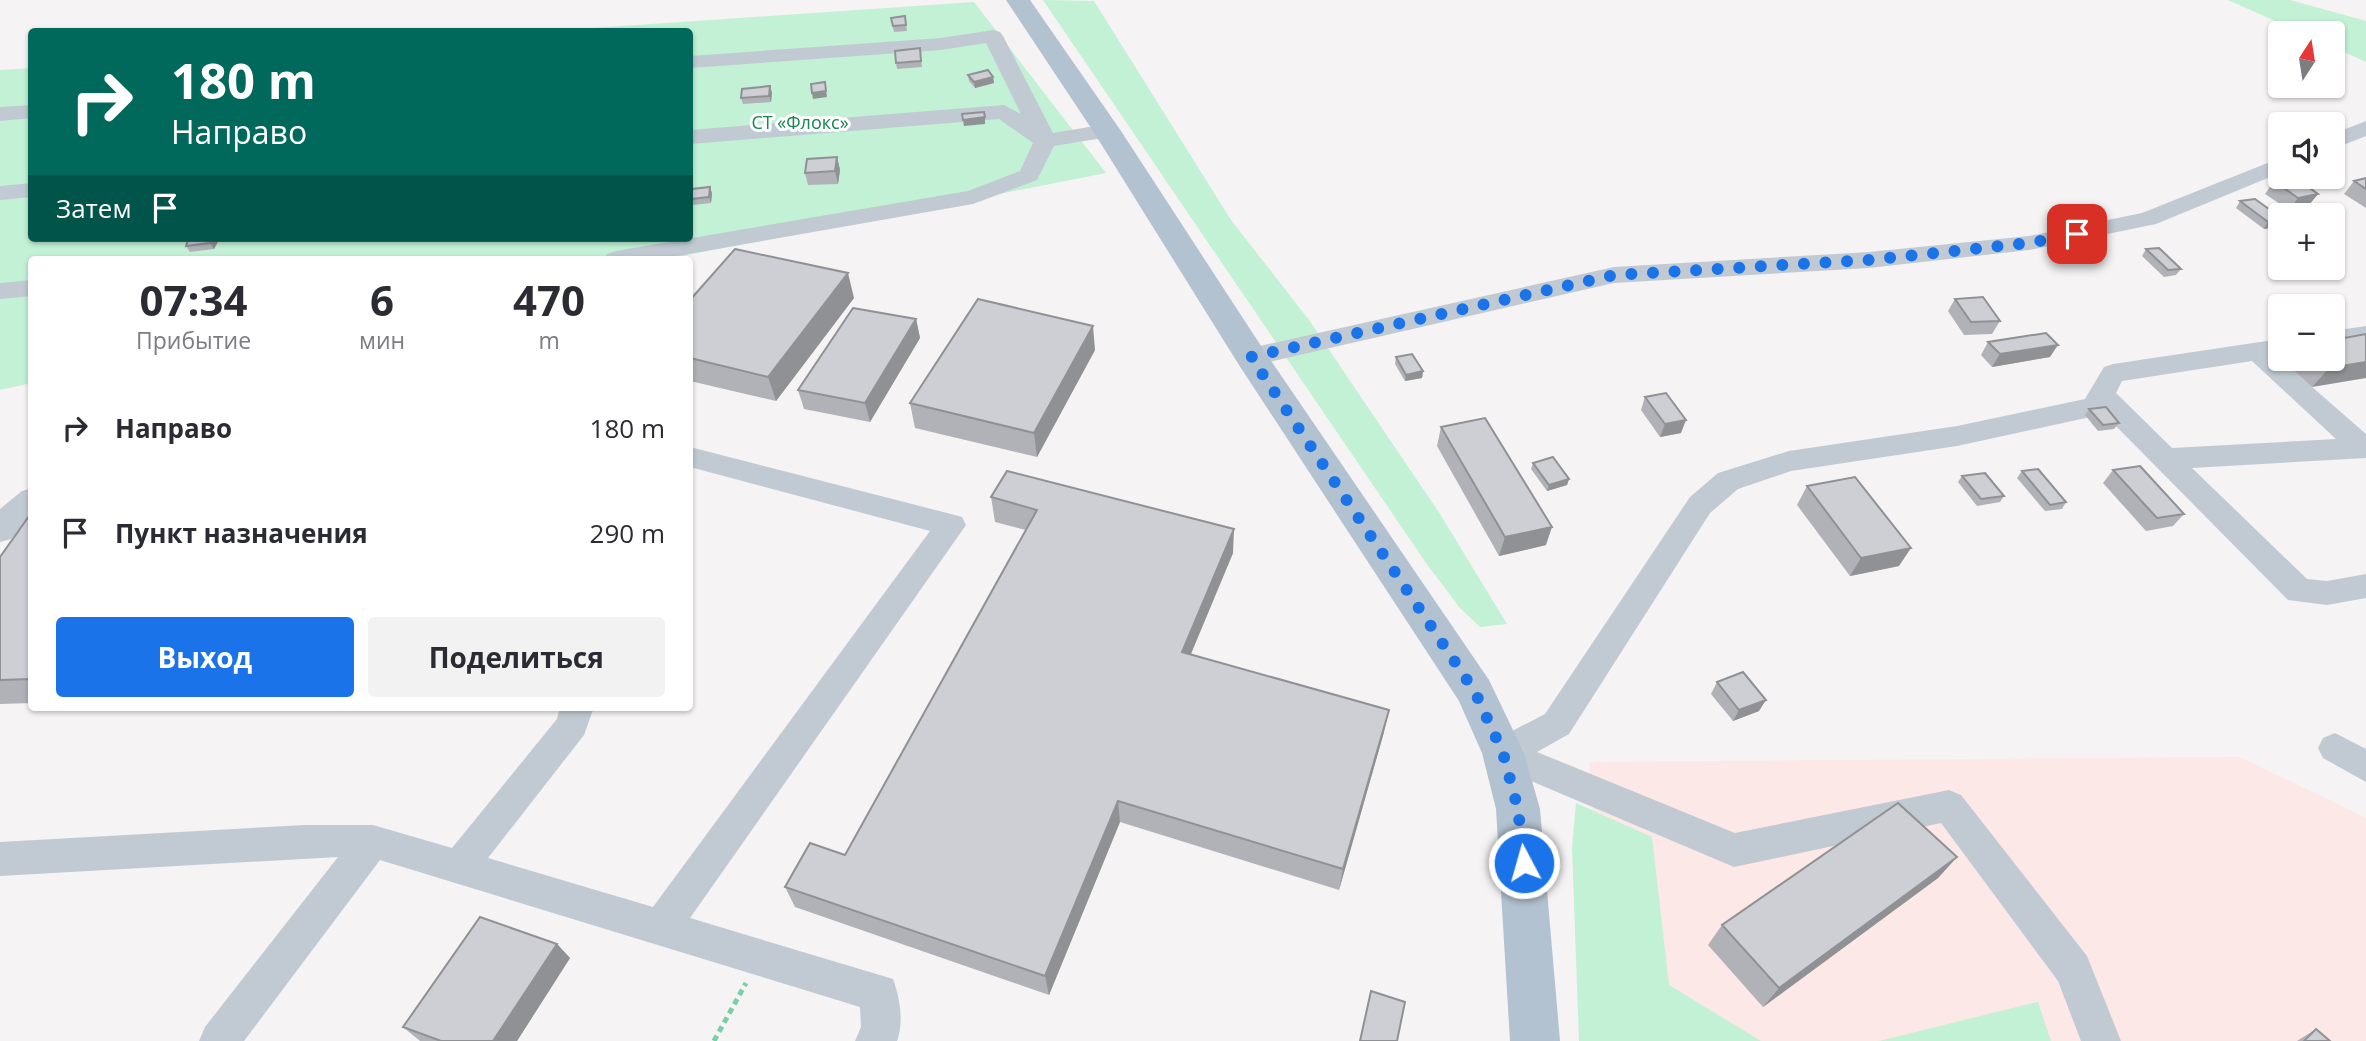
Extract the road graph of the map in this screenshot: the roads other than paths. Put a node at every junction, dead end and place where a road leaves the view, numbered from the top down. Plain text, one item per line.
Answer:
1 (1018, 0) edge
2 (693, 62) edge
3 (28, 111) edge
4 (0, 114) edge
5 (2366, 128) edge
6 (1107, 131) junction
7 (693, 137) edge
8 (2345, 137) edge
9 (1045, 141) junction
10 (2268, 170) edge
11 (28, 190) edge
12 (0, 192) edge
13 (633, 256) edge
14 (28, 288) edge
15 (0, 291) edge
16 (2366, 335) edge
17 (2345, 338) edge
18 (2268, 349) edge
19 (1251, 357) junction
20 (2290, 371) edge
21 (2101, 395) junction
22 (2364, 448) edge
23 (693, 458) edge
24 (2166, 459) junction
25 (28, 502) edge
26 (0, 531) edge
27 (2366, 586) edge
28 (576, 711) edge
29 (2335, 748) dead end
30 (1503, 753) junction
31 (2366, 767) edge
32 (373, 841) junction
33 (0, 859) edge
34 (459, 867) junction
35 (660, 928) junction
36 (219, 1041) edge
37 (875, 1041) edge
38 (1535, 1041) edge
39 (2101, 1041) edge

1 - 6 main road
2 - 9 street
3 - 4 street
5 - 8 street
6 - 9 street
6 - 19 main road
7 - 9 street
9 - 13 street
10 - 19 street
11 - 12 street
14 - 15 street
16 - 17 street
18 - 21 street
19 - 30 main road
20 - 22 street
21 - 24 street
21 - 30 street
22 - 24 street
23 - 35 street
24 - 27 street
25 - 26 street
28 - 34 street
29 - 31 street
30 - 38 main road
30 - 39 street
32 - 33 street
32 - 34 street
32 - 36 street
34 - 35 street
35 - 37 street

